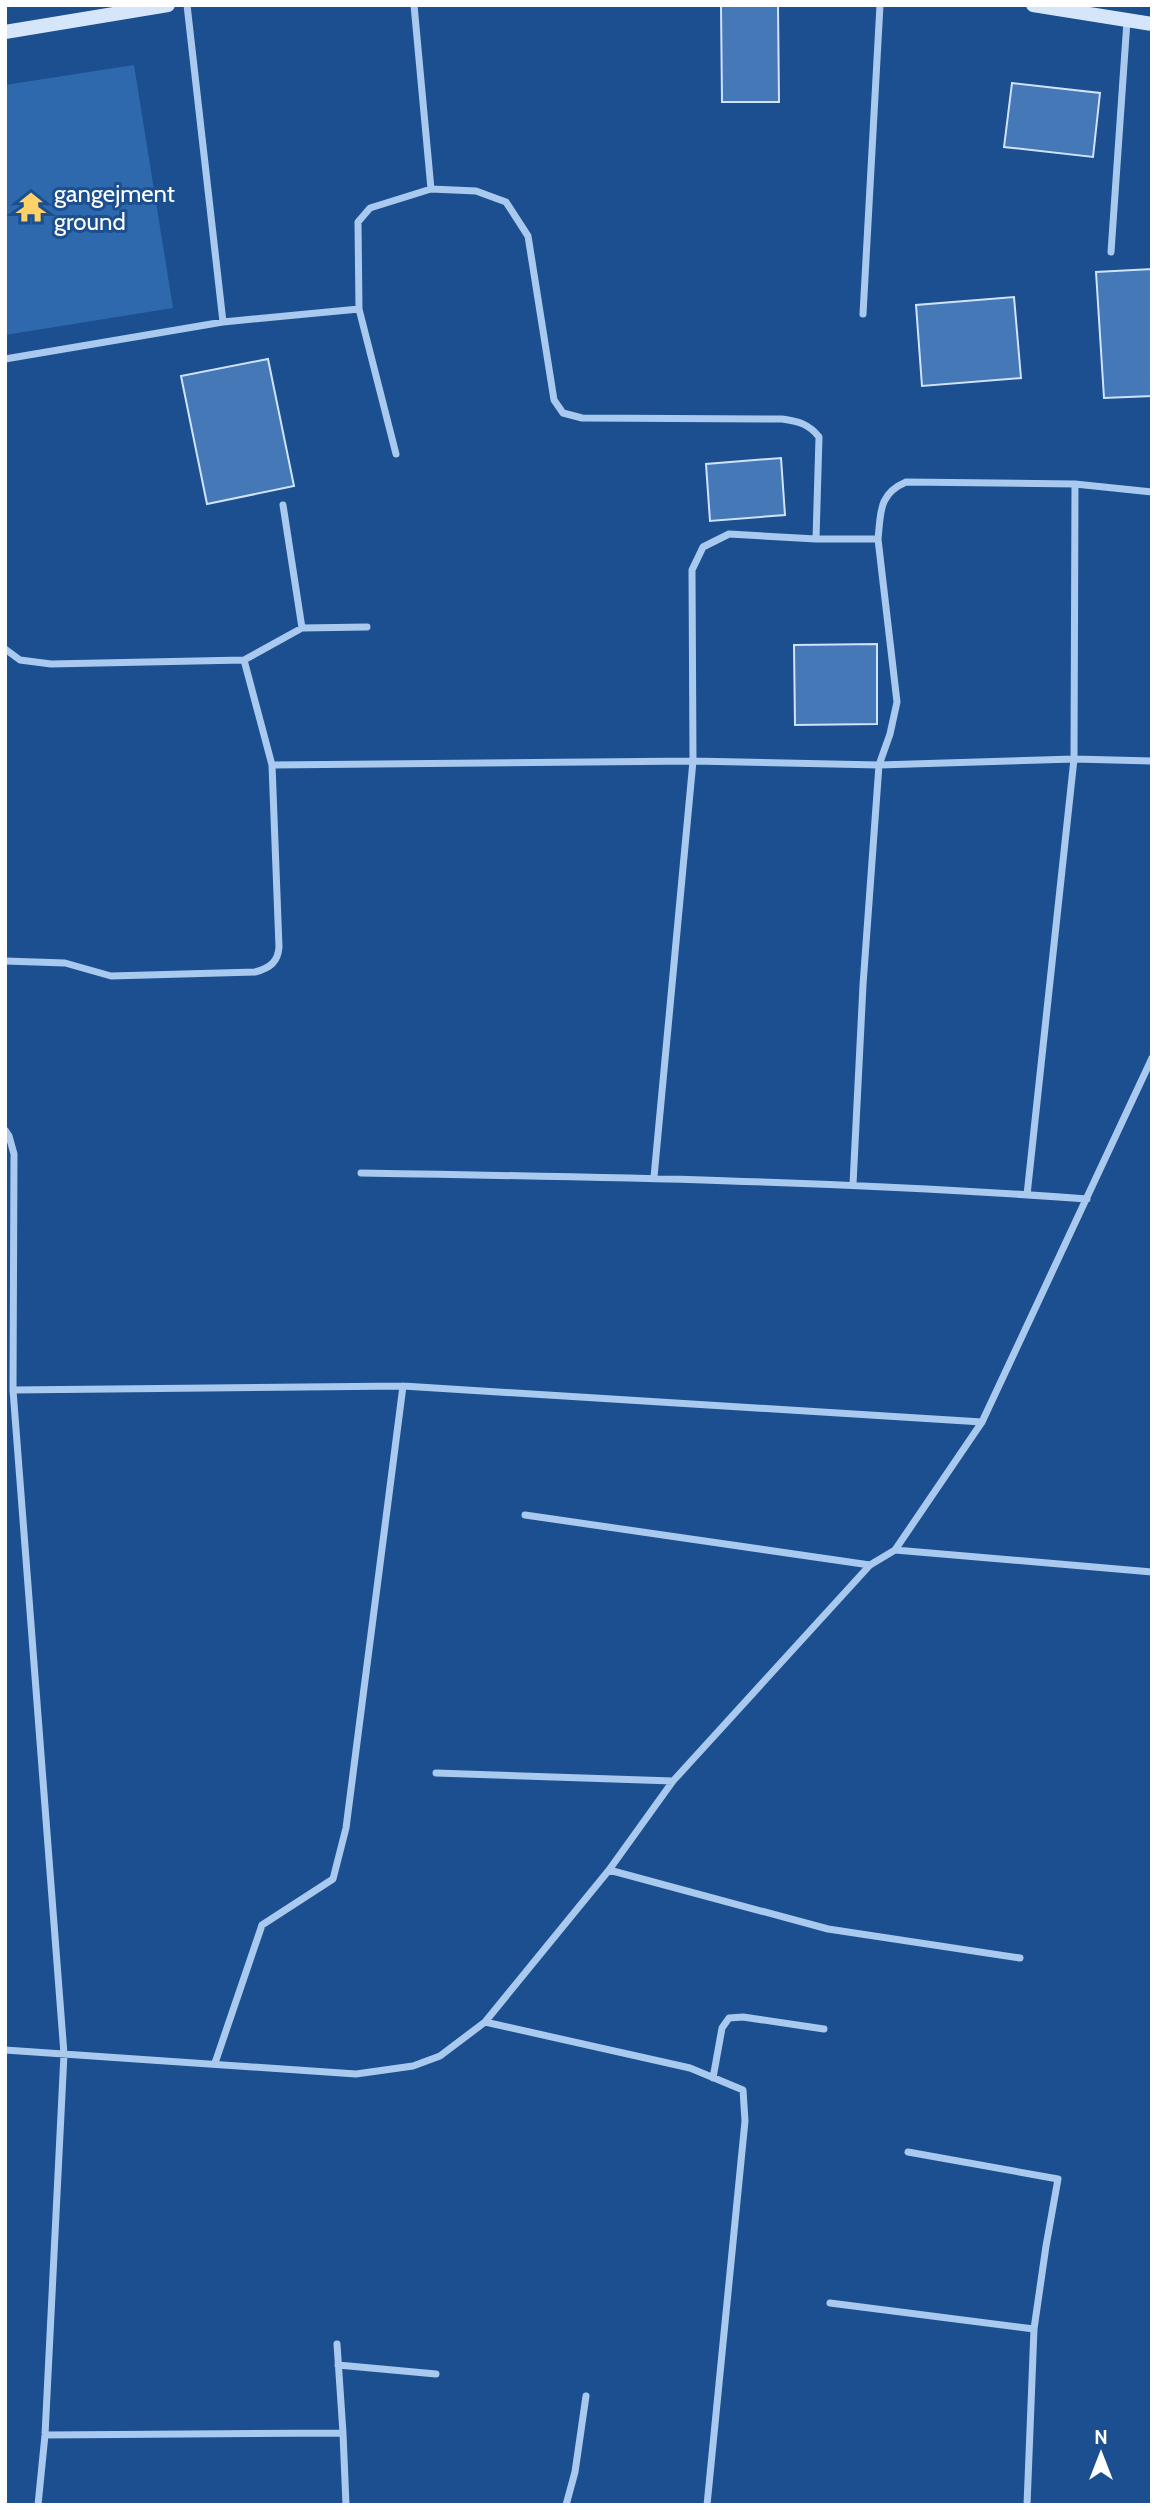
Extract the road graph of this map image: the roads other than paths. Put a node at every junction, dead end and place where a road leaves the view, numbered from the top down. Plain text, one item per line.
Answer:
1 (167, 5) edge
2 (187, 5) edge
3 (414, 5) edge
4 (880, 5) edge
5 (1033, 5) edge
6 (94, 11) edge
7 (1128, 20) junction
8 (1152, 24) edge
9 (5, 32) edge
10 (431, 189) junction
11 (1111, 252) dead end
12 (359, 309) junction
13 (863, 314) dead end
14 (223, 321) junction
15 (5, 359) edge
16 (396, 454) dead end
17 (1075, 484) junction
18 (1152, 492) edge
19 (283, 505) dead end
20 (816, 539) junction
21 (878, 539) junction
22 (367, 627) dead end
23 (302, 628) junction
24 (5, 649) edge
25 (244, 660) junction
26 (1074, 759) junction
27 (693, 761) junction
28 (1152, 761) edge
29 (272, 765) junction
30 (879, 765) junction
31 (5, 961) edge
32 (1152, 1058) edge
33 (5, 1130) edge
34 (361, 1173) dead end
35 (654, 1177) junction
36 (853, 1184) junction
37 (1027, 1195) junction
38 (1087, 1199) junction
39 (403, 1386) junction
40 (13, 1390) junction
41 (982, 1422) junction
42 (525, 1515) dead end
43 (895, 1550) junction
44 (870, 1565) junction
45 (1152, 1572) edge
46 (436, 1773) dead end
47 (673, 1781) junction
48 (609, 1870) junction
49 (1020, 1958) dead end
50 (485, 2022) junction
51 (824, 2029) dead end
52 (5, 2050) edge
53 (64, 2054) junction
54 (215, 2063) junction
55 (713, 2078) junction
56 (908, 2152) dead end
57 (830, 2303) dead end
58 (1034, 2329) junction
59 (337, 2344) dead end
60 (338, 2365) junction
61 (436, 2374) dead end
62 (586, 2396) dead end
63 (343, 2433) junction
64 (45, 2435) junction
65 (38, 2505) edge
66 (346, 2505) edge
67 (566, 2505) edge
68 (707, 2505) edge
69 (1027, 2505) edge

1 - 6 street
2 - 14 street
3 - 10 street
4 - 13 street
5 - 7 street
6 - 9 street
7 - 8 street
7 - 11 street
10 - 12 street
10 - 20 street
12 - 14 street
12 - 16 street
14 - 15 street
17 - 18 street
17 - 21 street
17 - 26 street
19 - 23 street
20 - 21 street
20 - 27 street
21 - 30 street
22 - 23 street
23 - 25 street
24 - 25 street
25 - 29 street
26 - 28 street
26 - 30 street
26 - 37 street
27 - 29 street
27 - 30 street
27 - 35 street
29 - 31 street
30 - 36 street
32 - 38 street
33 - 40 street
34 - 35 street
35 - 36 street
36 - 37 street
37 - 38 street
38 - 41 street
39 - 40 street
39 - 41 street
39 - 54 street
40 - 53 street
41 - 43 street
42 - 44 street
43 - 44 street
43 - 45 street
44 - 47 street
46 - 47 street
47 - 48 street
48 - 49 street
48 - 50 street
50 - 54 street
50 - 55 street
51 - 55 street
52 - 53 street
53 - 54 street
53 - 64 street
55 - 68 street
56 - 58 street
57 - 58 street
58 - 69 street
59 - 60 street
60 - 61 street
60 - 63 street
62 - 67 street
63 - 64 street
63 - 66 street
64 - 65 street

